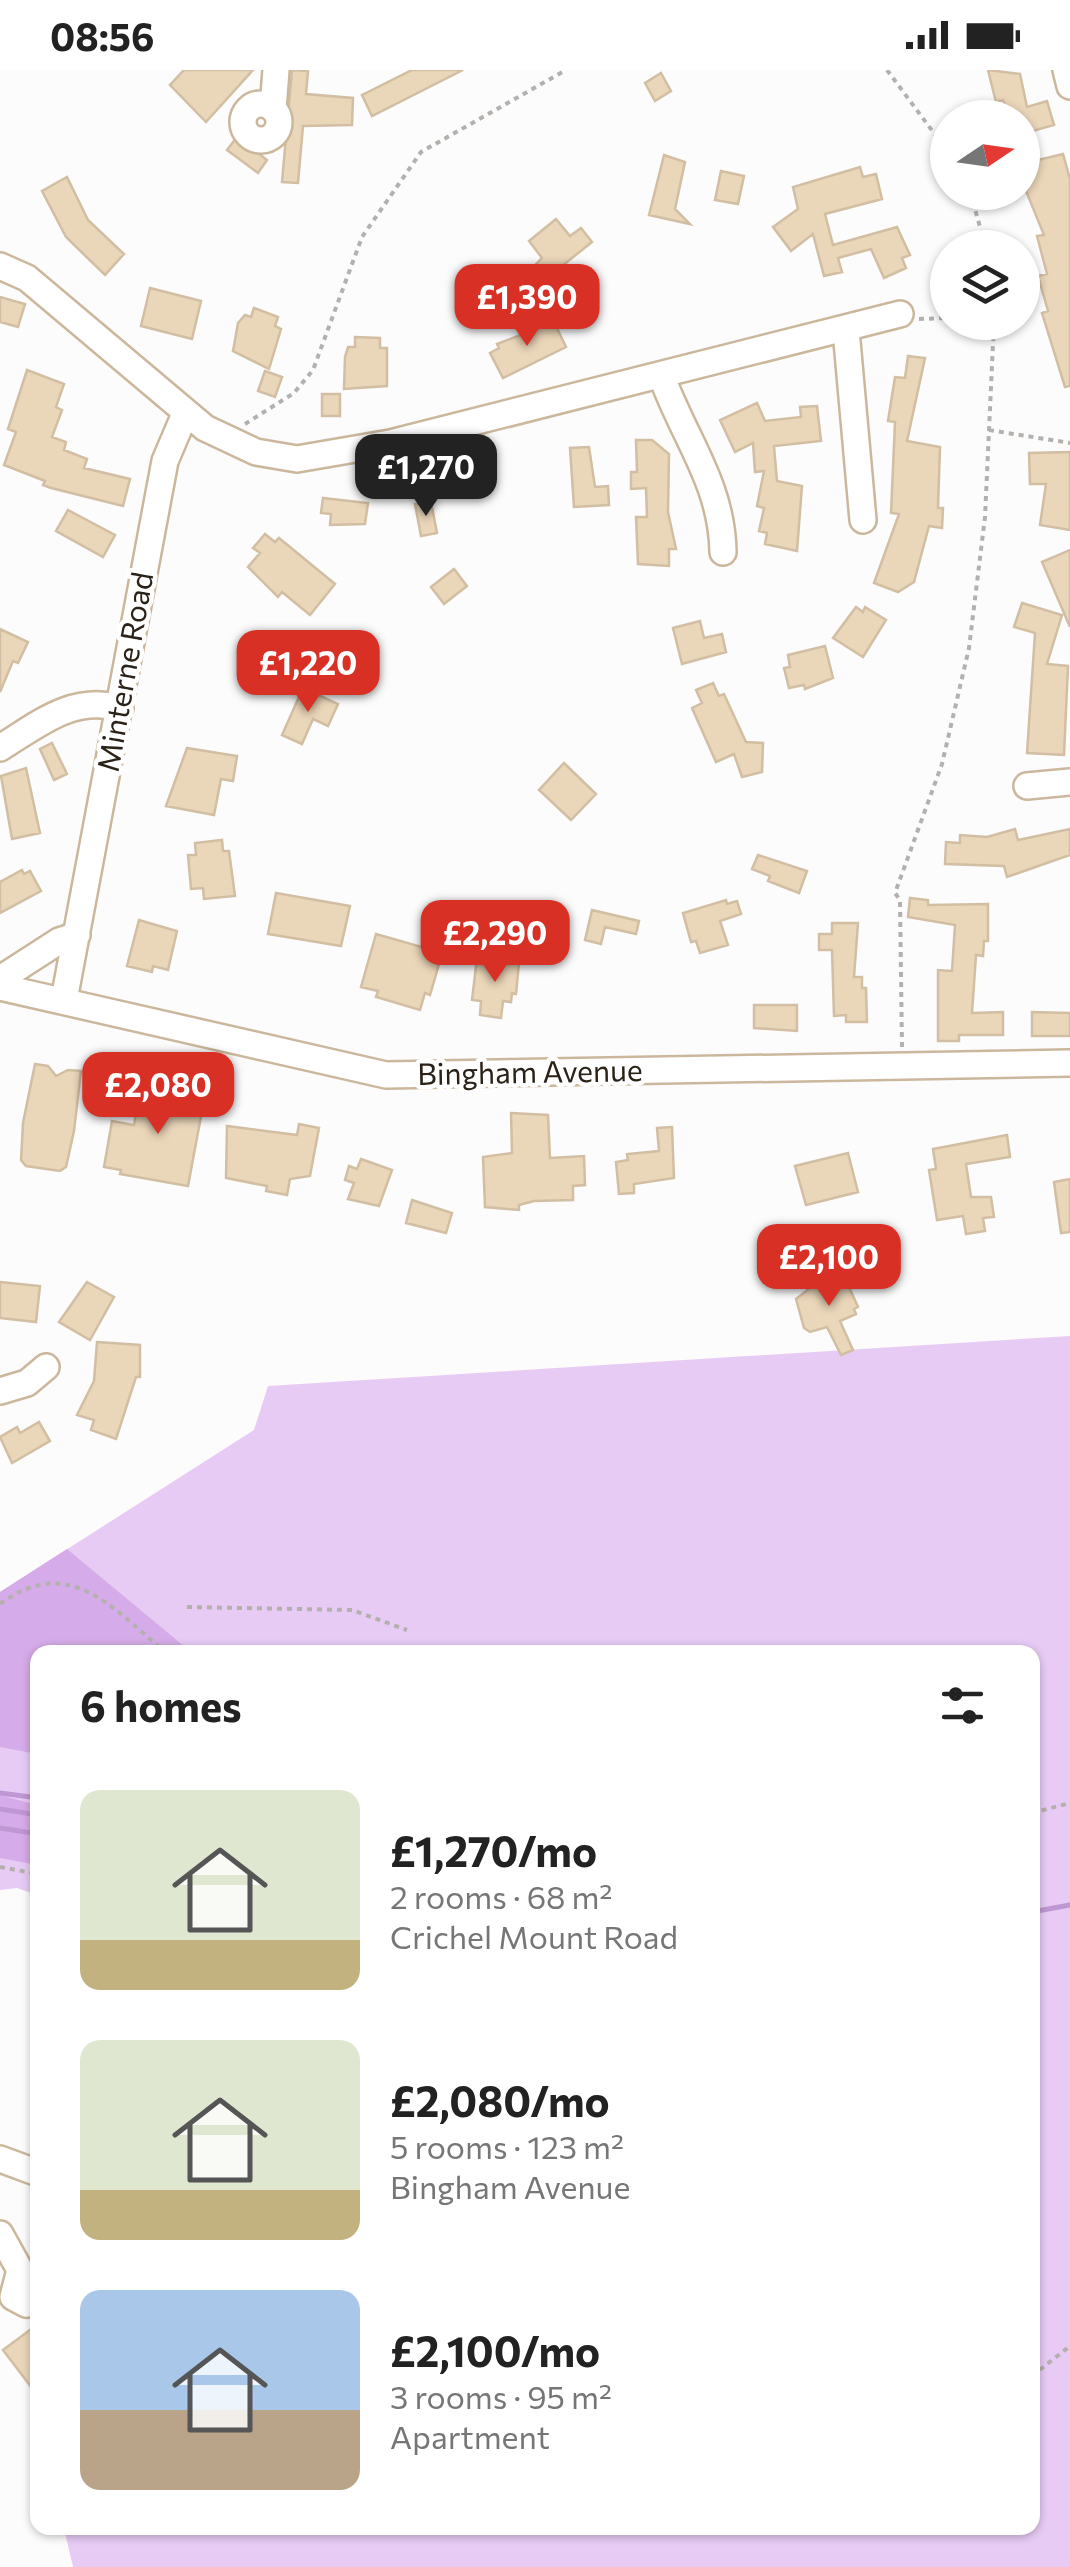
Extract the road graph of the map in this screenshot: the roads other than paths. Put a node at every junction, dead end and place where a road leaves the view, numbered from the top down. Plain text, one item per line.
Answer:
1 (276, 70) edge
2 (1066, 70) edge
3 (1070, 86) edge
4 (273, 109) dead end
5 (0, 266) edge
6 (907, 317) road end
7 (846, 330) junction
8 (662, 377) junction
9 (185, 414) junction
10 (863, 520) dead end
11 (722, 552) dead end
12 (120, 708) junction
13 (0, 748) edge
14 (1070, 782) edge
15 (1026, 786) dead end
16 (77, 935) junction
17 (0, 979) edge
18 (0, 987) edge
19 (64, 1000) junction
20 (1070, 1063) edge
21 (46, 1368) dead end
22 (0, 1391) edge
23 (0, 2159) edge
24 (30, 2170) edge
25 (0, 2234) edge
26 (20, 2270) dead end

1 - 4 street
2 - 3 street
5 - 9 street
6 - 7 street
7 - 8 street
7 - 10 street
8 - 9 street
8 - 11 street
9 - 12 street, Minterne Road
12 - 13 street
12 - 16 street, Minterne Road
14 - 15 street
16 - 17 street
16 - 19 street, Minterne Road
18 - 19 street, Bingham Avenue
19 - 20 street, Bingham Avenue
21 - 22 street
23 - 24 street
25 - 26 street

